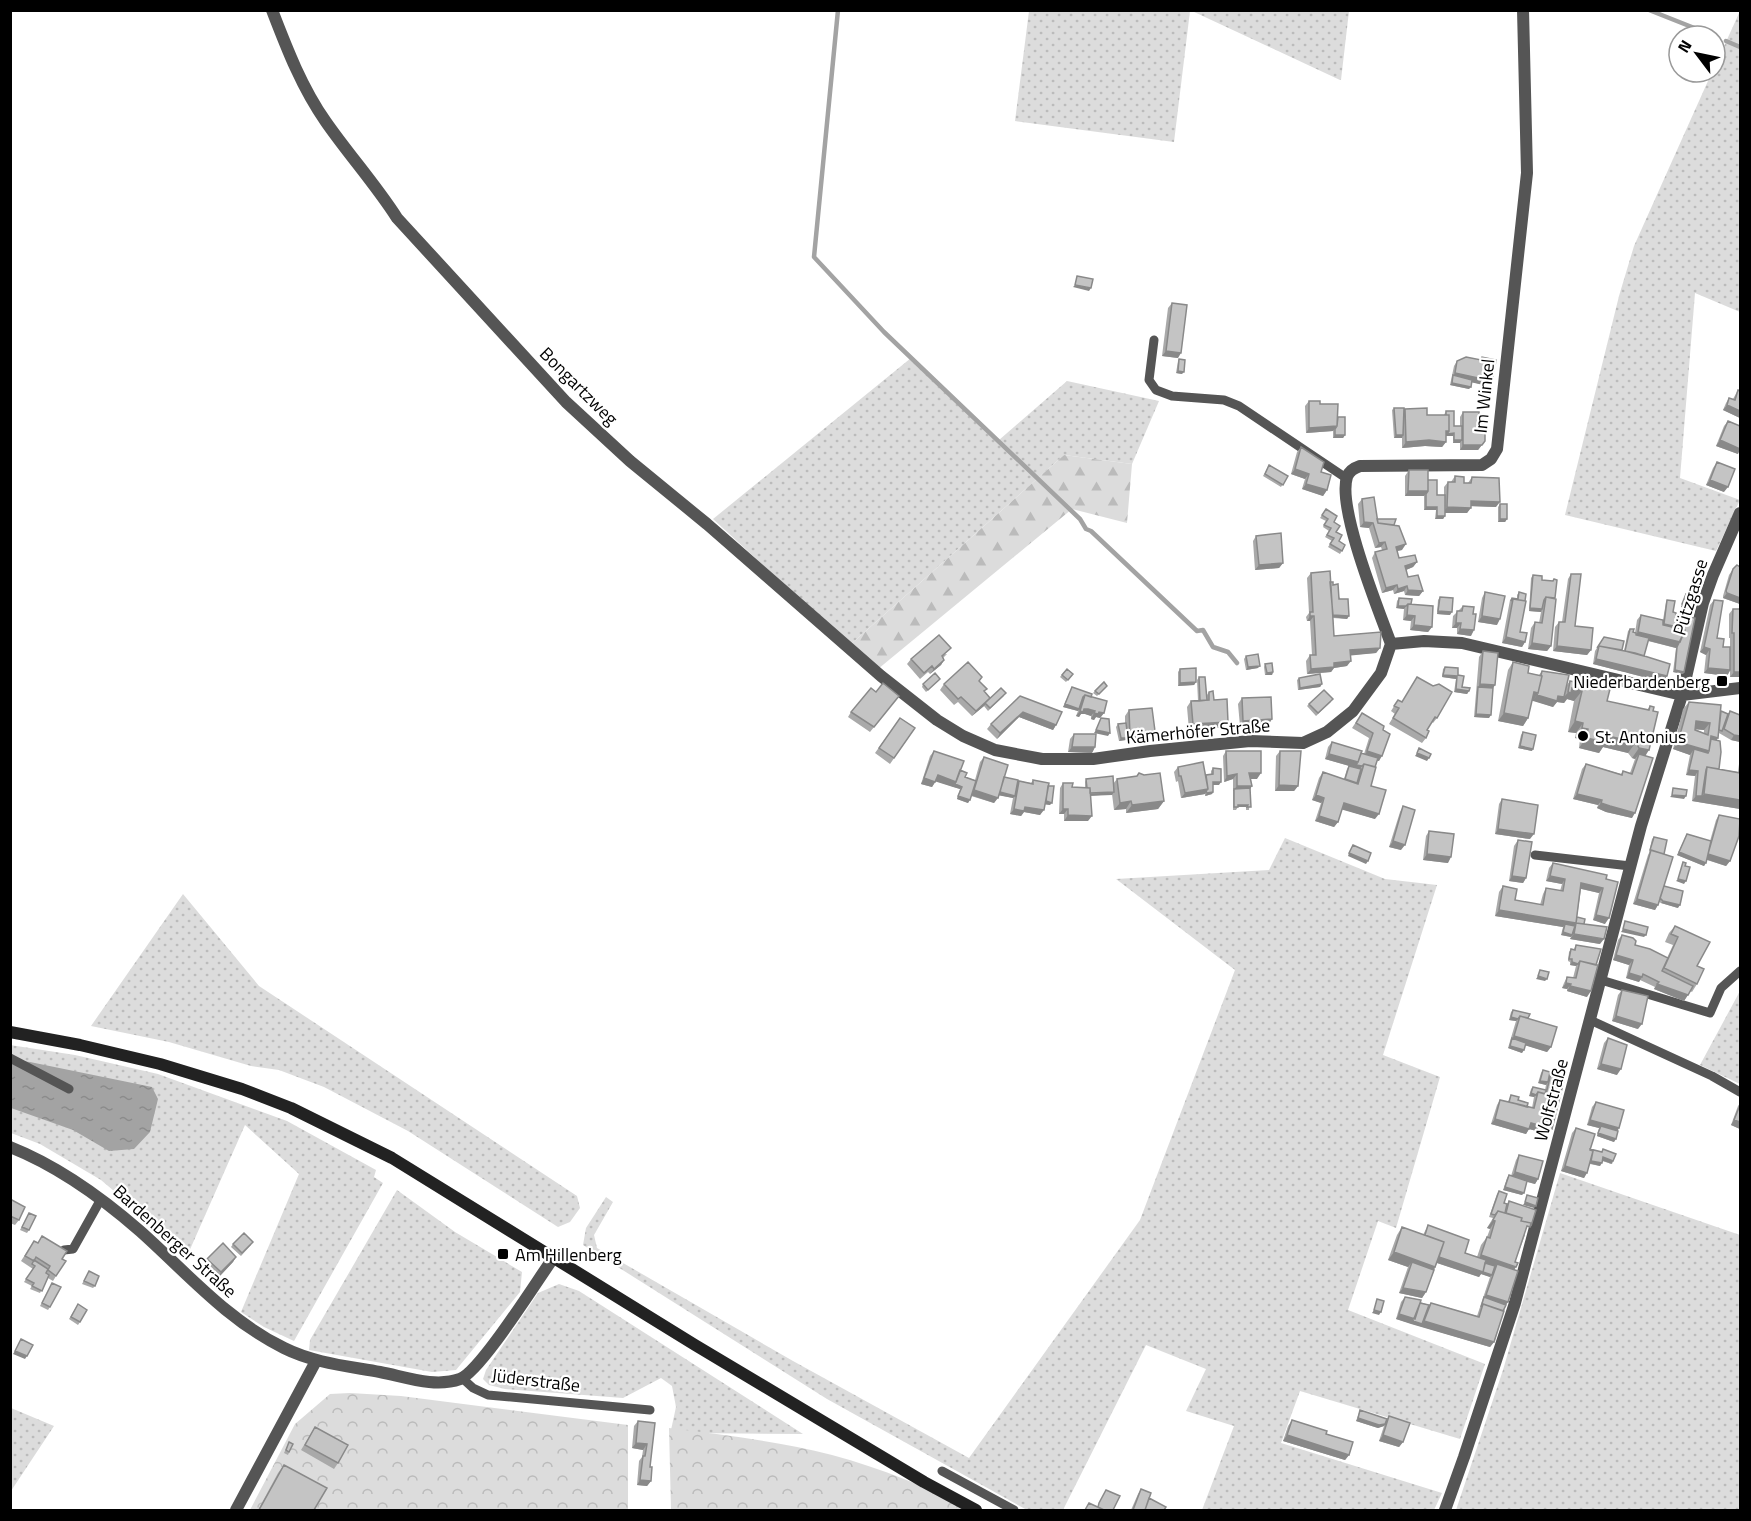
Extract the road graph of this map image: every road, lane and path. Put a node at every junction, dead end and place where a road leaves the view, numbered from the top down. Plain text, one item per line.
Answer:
1 (272, 10) edge
2 (1523, 10) edge
3 (1154, 340) dead end
4 (1346, 478) junction
5 (1740, 513) edge
6 (1391, 644) junction
7 (1740, 688) edge
8 (1682, 695) junction
9 (937, 720) joint
10 (1535, 855) dead end
11 (1630, 866) junction
12 (1740, 971) edge
13 (1601, 980) junction
14 (1590, 1020) junction
15 (10, 1032) edge
16 (10, 1058) edge
17 (69, 1089) dead end
18 (1740, 1092) edge
19 (10, 1147) edge
20 (101, 1199) junction
21 (64, 1250) edge
22 (554, 1257) junction
23 (316, 1361) junction
24 (462, 1378) junction
25 (650, 1410) dead end
26 (942, 1471) dead end
27 (236, 1510) edge
28 (976, 1510) edge
29 (1014, 1510) edge
30 (1445, 1510) edge

1 - 9 street, Bongartzweg
2 - 4 street, Im Winkel
3 - 4 lane
4 - 6 street
5 - 8 street, Pützgasse
6 - 8 street
6 - 9 street, Kämerhöfer Straße
7 - 8 street
8 - 11 street, Wolfstraße
10 - 11 lane
11 - 13 street, Wolfstraße
12 - 13 lane
13 - 14 street, Wolfstraße
14 - 18 lane
14 - 30 street, Wolfstraße
15 - 22 main road
16 - 17 lane
19 - 20 street, Bardenberger Straße
20 - 21 lane
20 - 23 street, Bardenberger Straße
22 - 24 street
22 - 28 main road
23 - 24 street
23 - 27 street
24 - 25 lane, Jüderstraße
26 - 29 lane

